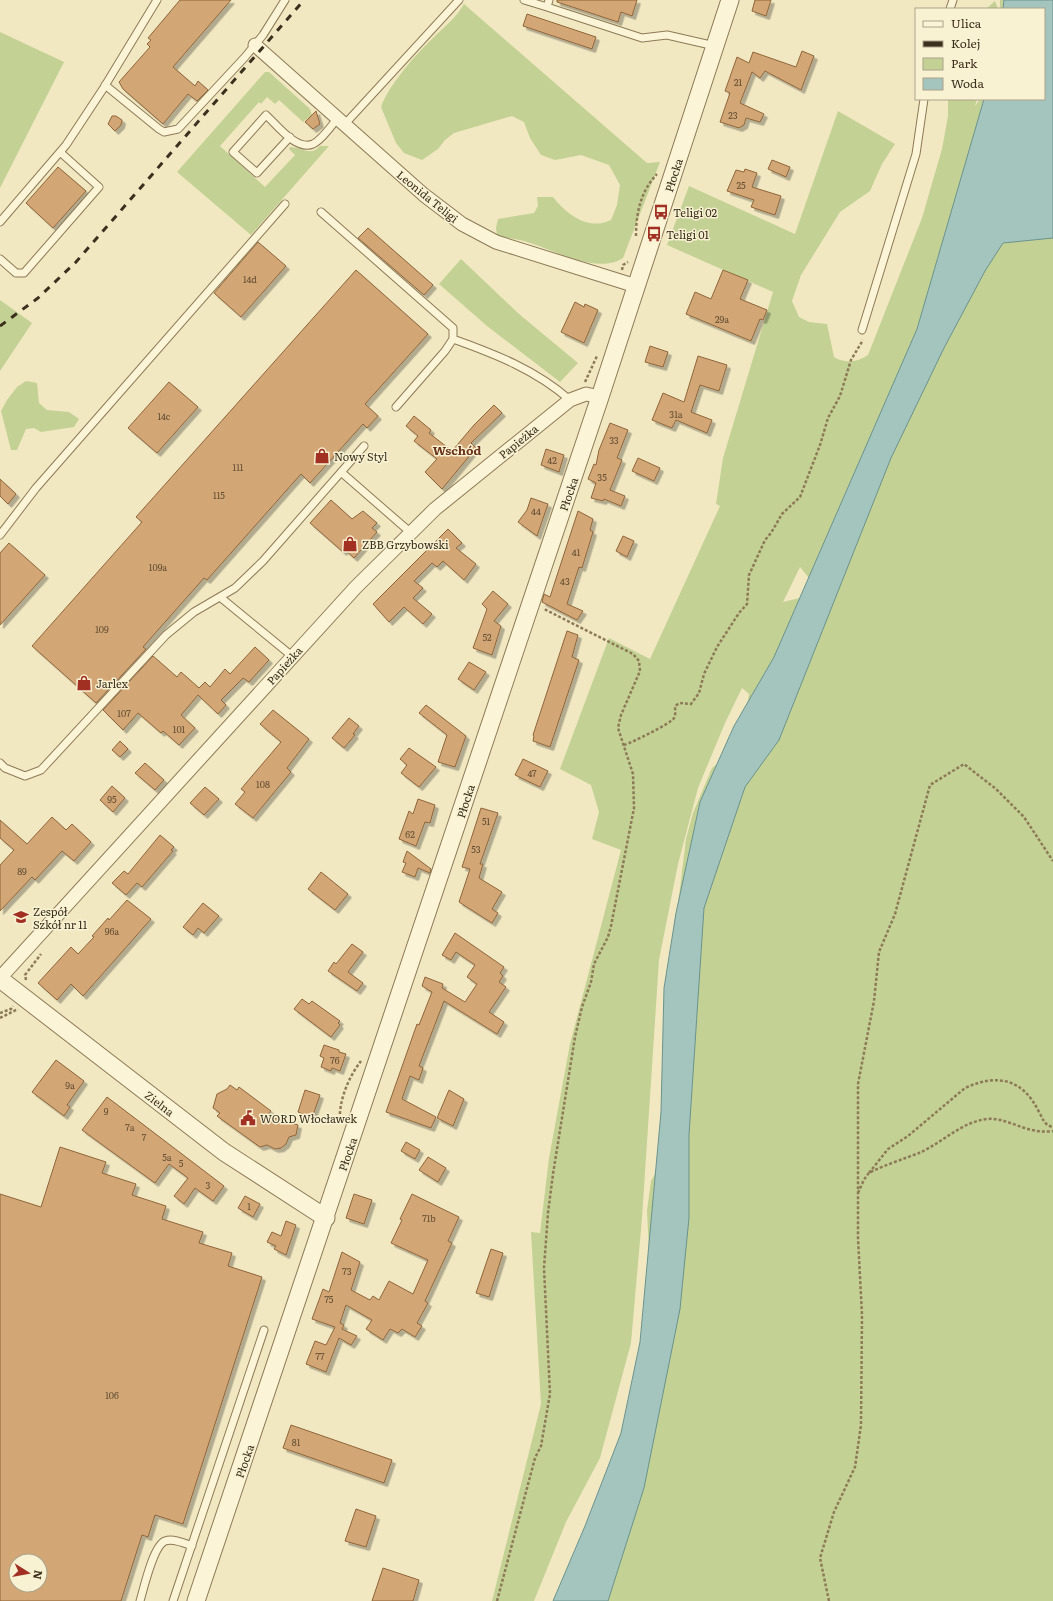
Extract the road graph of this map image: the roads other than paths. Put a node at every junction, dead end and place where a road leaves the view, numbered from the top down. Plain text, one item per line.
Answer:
1 (157, 0) edge
2 (285, 0) edge
3 (459, 0) edge
4 (524, 0) edge
5 (730, 0) edge
6 (548, 4) edge
7 (255, 45) junction
8 (715, 46) junction
9 (105, 85) junction
10 (924, 100) edge
11 (341, 122) junction
12 (290, 137) junction
13 (60, 152) junction
14 (285, 204) dead end
15 (320, 212) dead end
16 (0, 222) edge
17 (0, 259) edge
18 (636, 286) junction
19 (863, 334) road end
20 (453, 339) junction
21 (600, 397) junction
22 (570, 400) junction
23 (396, 407) dead end
24 (364, 446) dead end
25 (341, 472) junction
26 (410, 532) junction
27 (0, 535) edge
28 (220, 597) junction
29 (292, 656) junction
30 (0, 763) edge
31 (0, 979) edge
32 (326, 1218) junction
33 (264, 1330) dead end
34 (192, 1546) junction
35 (140, 1601) edge
36 (173, 1601) edge
37 (196, 1601) edge

1 - 9 lane
2 - 7 lane
3 - 11 lane
4 - 6 lane
5 - 8 street, Płocka
6 - 8 lane
7 - 9 lane
7 - 11 street, Leonida Teligi
8 - 18 street, Płocka
9 - 13 lane
10 - 19 lane
11 - 12 lane
11 - 18 street, Leonida Teligi
12 - 12 lane
13 - 16 lane
13 - 17 lane
14 - 27 lane
15 - 20 lane
18 - 21 street, Płocka
20 - 22 lane
20 - 23 lane
21 - 22 street, Papieżka
21 - 32 street, Płocka
22 - 26 street, Papieżka
24 - 25 lane
25 - 26 lane
25 - 28 lane
26 - 29 street, Papieżka
28 - 29 lane
28 - 30 lane
29 - 31 street, Papieżka
31 - 32 street, Zielna
32 - 37 street, Płocka
33 - 34 lane
34 - 35 lane
34 - 36 lane

